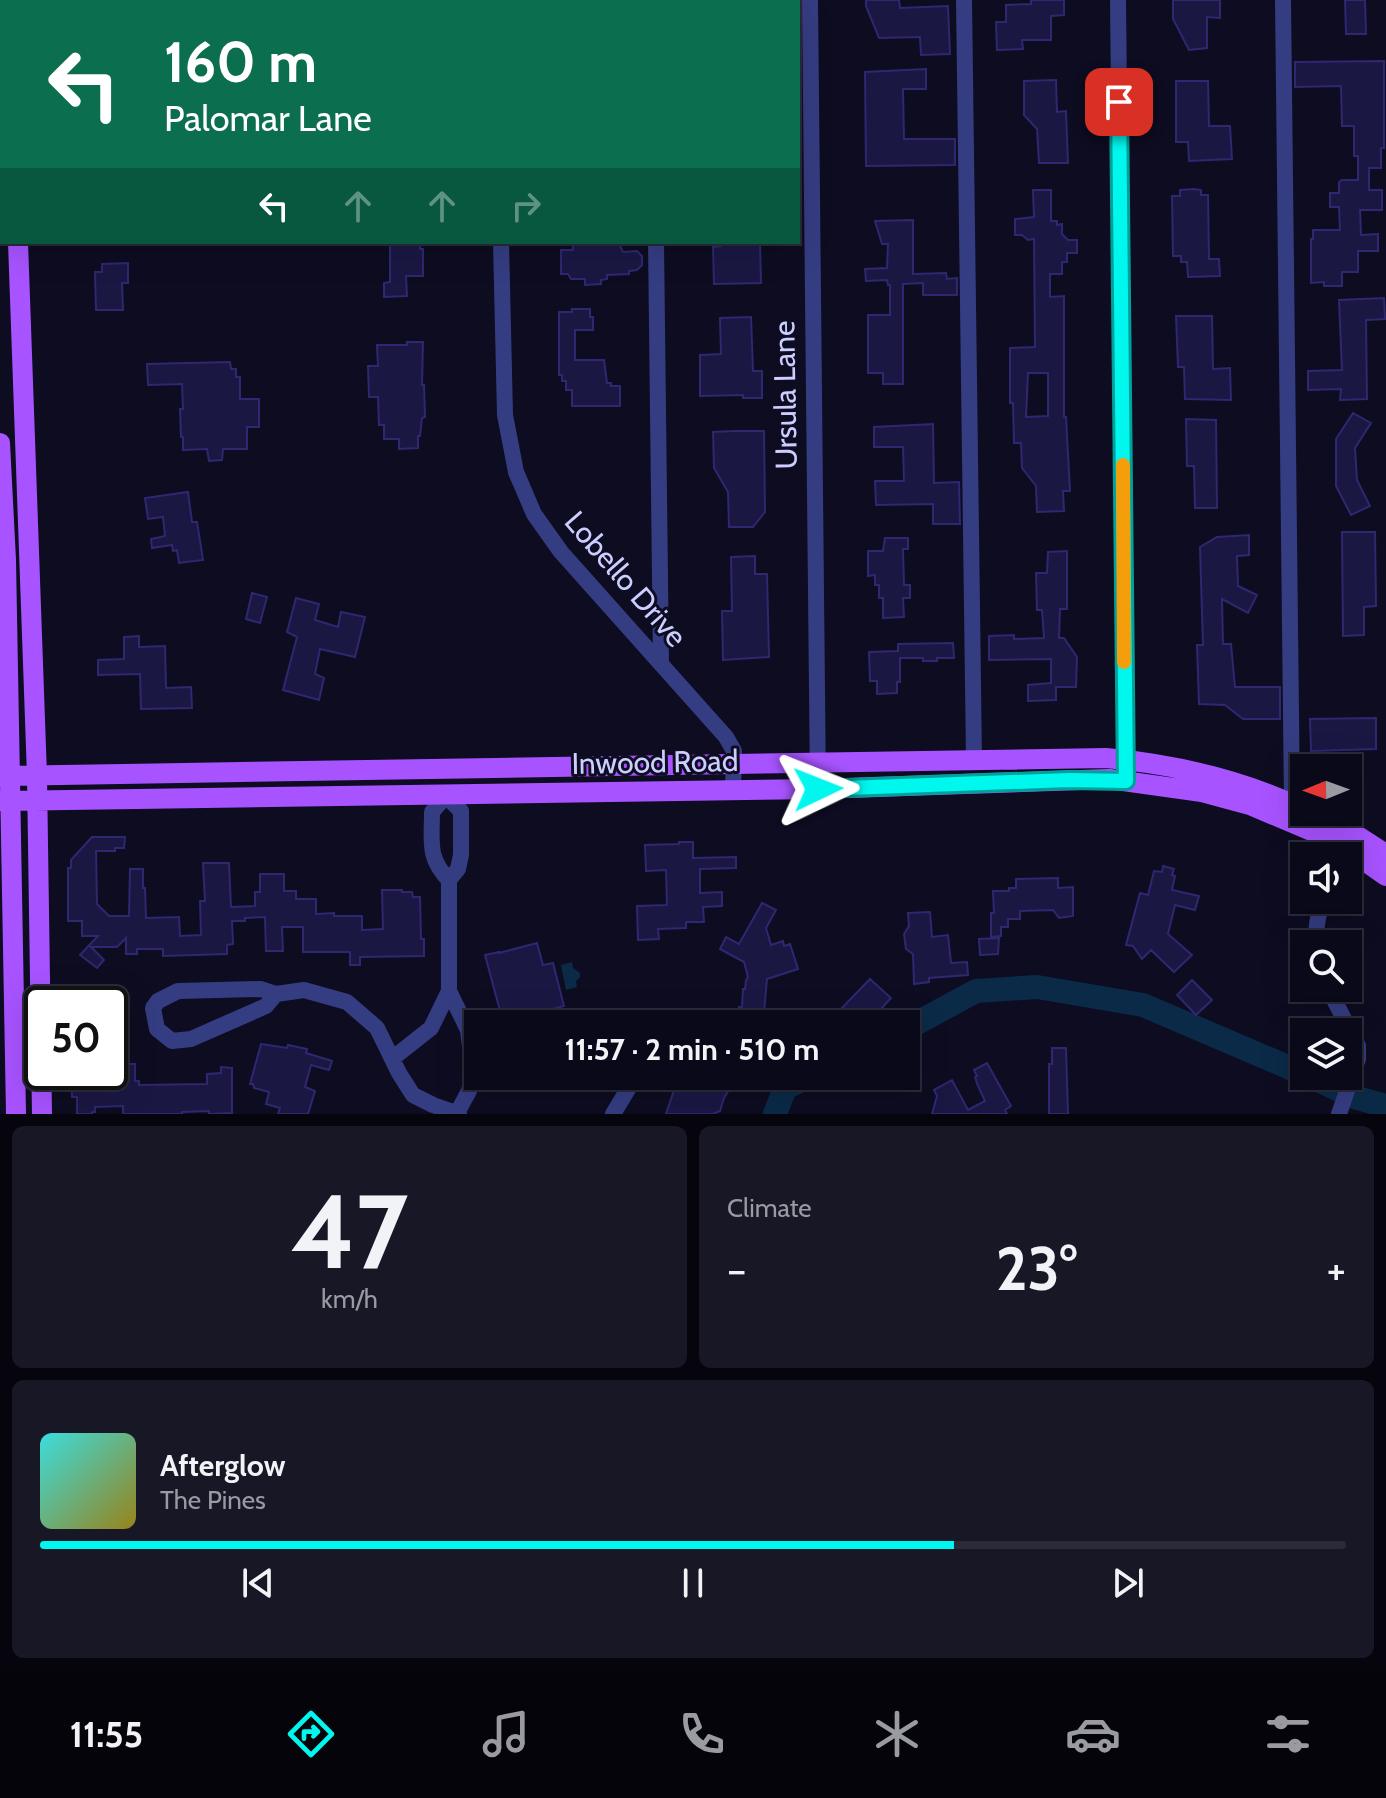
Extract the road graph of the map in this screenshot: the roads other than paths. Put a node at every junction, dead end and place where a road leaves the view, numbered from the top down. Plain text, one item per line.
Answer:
1 (810, 0) edge
2 (964, 0) edge
3 (1118, 0) edge
4 (1283, 0) edge
5 (18, 244) edge
6 (501, 244) edge
7 (656, 244) edge
8 (0, 443) edge
9 (27, 468) junction
10 (2, 469) edge
11 (661, 663) junction
12 (1297, 754) edge
13 (974, 760) junction
14 (818, 763) junction
15 (734, 764) junction
16 (445, 769) junction
17 (1126, 770) junction
18 (5, 776) edge
19 (37, 776) junction
20 (818, 789) junction
21 (733, 791) junction
22 (446, 796) junction
23 (6, 801) edge
24 (38, 802) junction
25 (1290, 807) edge
26 (1312, 826) edge
27 (1337, 826) edge
28 (1330, 842) edge
29 (1386, 854) edge
30 (1362, 862) edge
31 (1386, 876) edge
32 (449, 880) junction
33 (40, 986) edge
34 (449, 991) junction
35 (276, 994) junction
36 (1335, 1002) edge
37 (14, 1031) junction
38 (24, 1031) edge
39 (393, 1058) junction
40 (42, 1090) edge
41 (628, 1090) edge
42 (1340, 1112) edge
43 (16, 1114) edge
44 (42, 1114) edge
45 (458, 1114) edge
46 (613, 1114) edge

1 - 14 street, Ursula Lane
2 - 13 street
3 - 17 street
4 - 12 street
5 - 9 main road
6 - 11 street, Lobello Drive
7 - 11 street
8 - 10 main road
9 - 10 main road
9 - 19 main road
10 - 18 main road
11 - 15 street, Lobello Drive
13 - 14 main road, Inwood Road
13 - 17 main road, Inwood Road
14 - 15 main road, Inwood Road
14 - 20 street, Ursula Lane
15 - 16 main road, Inwood Road
15 - 21 street, Lobello Drive
16 - 19 main road, Inwood Road
16 - 22 main road
17 - 20 main road, Inwood Road
17 - 25 main road, Inwood Road
18 - 19 main road, Inwood Road
18 - 23 main road
19 - 24 main road
20 - 21 main road, Inwood Road
21 - 22 main road, Inwood Road
22 - 24 main road, Inwood Road
22 - 32 street
22 - 32 street
23 - 24 main road, Inwood Road
23 - 37 main road
24 - 33 main road
26 - 28 main road, Inwood Road
27 - 29 main road, Inwood Road
30 - 31 main road, Inwood Road
32 - 34 street
34 - 39 street
34 - 45 street
35 - 35 street
35 - 39 street
36 - 42 street
37 - 38 main road
37 - 43 main road
39 - 45 street
40 - 44 main road
41 - 46 street

